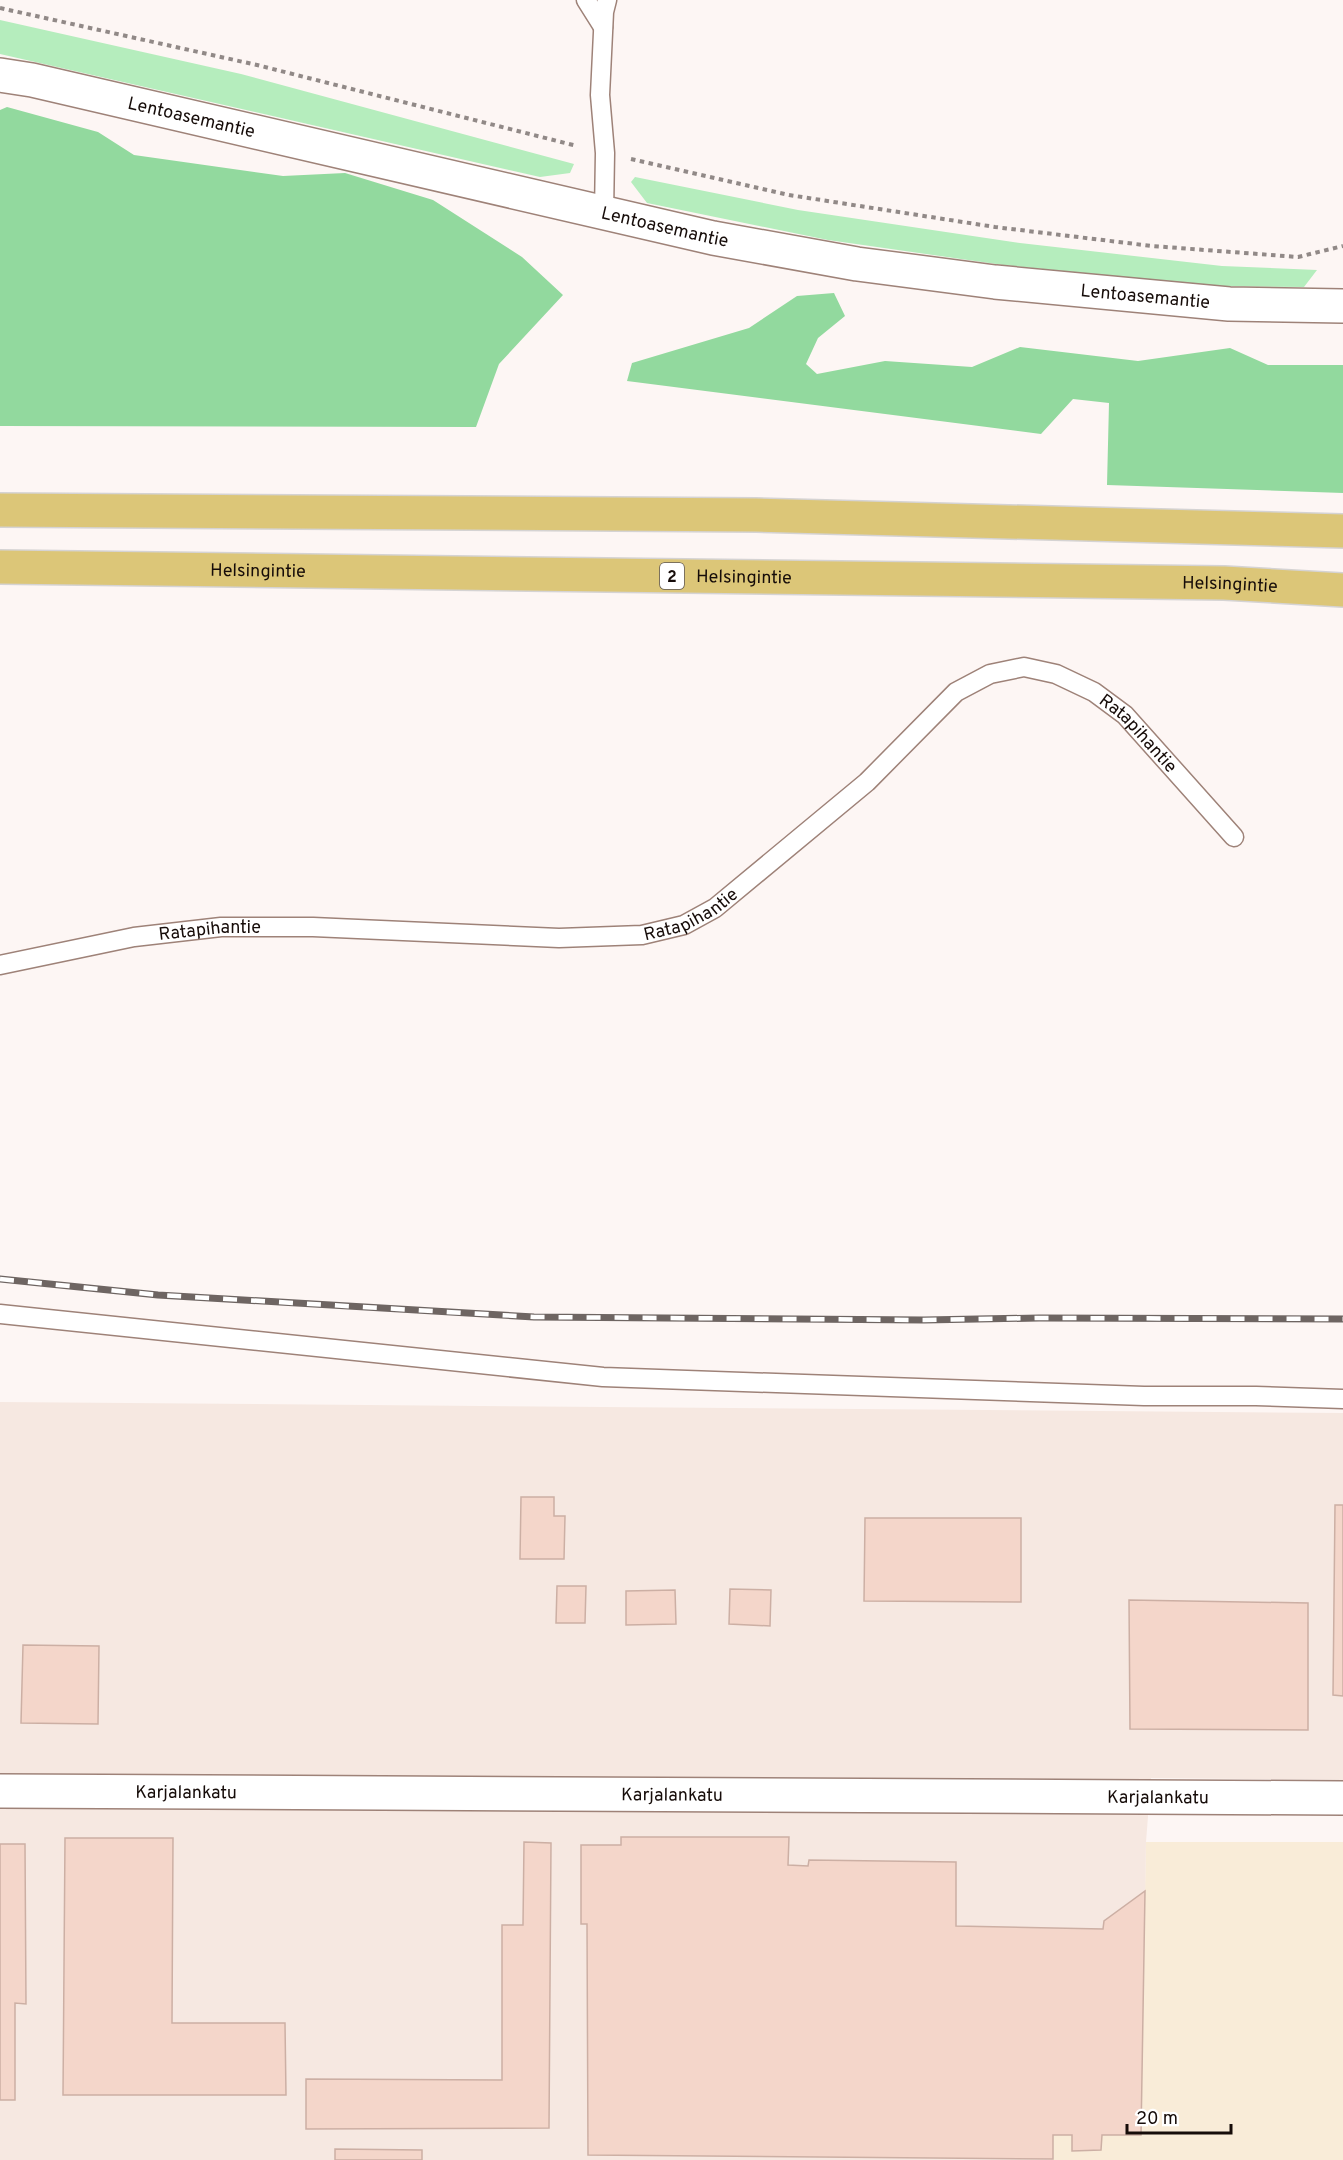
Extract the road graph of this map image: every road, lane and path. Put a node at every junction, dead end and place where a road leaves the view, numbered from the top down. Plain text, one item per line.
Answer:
1 (586, 0) edge
2 (607, 0) edge
3 (0, 8) edge
4 (603, 27) junction
5 (0, 75) edge
6 (605, 153) junction
7 (604, 213) junction
8 (1343, 246) edge
9 (1343, 306) edge
10 (0, 510) edge
11 (1343, 531) edge
12 (0, 567) edge
13 (1343, 590) edge
14 (1234, 837) dead end
15 (0, 965) edge
16 (0, 1314) edge
17 (1343, 1399) edge
18 (0, 1791) edge
19 (1343, 1798) edge

1 - 4 lane
2 - 4 lane
3 - 6 path
4 - 6 lane
5 - 7 street, Lentoasemantie
6 - 7 lane
6 - 8 path
7 - 9 street, Lentoasemantie
10 - 11 highway
12 - 13 highway, Helsingintie / 2
14 - 15 lane, Ratapihantie
16 - 17 lane
18 - 19 street, Karjalankatu

